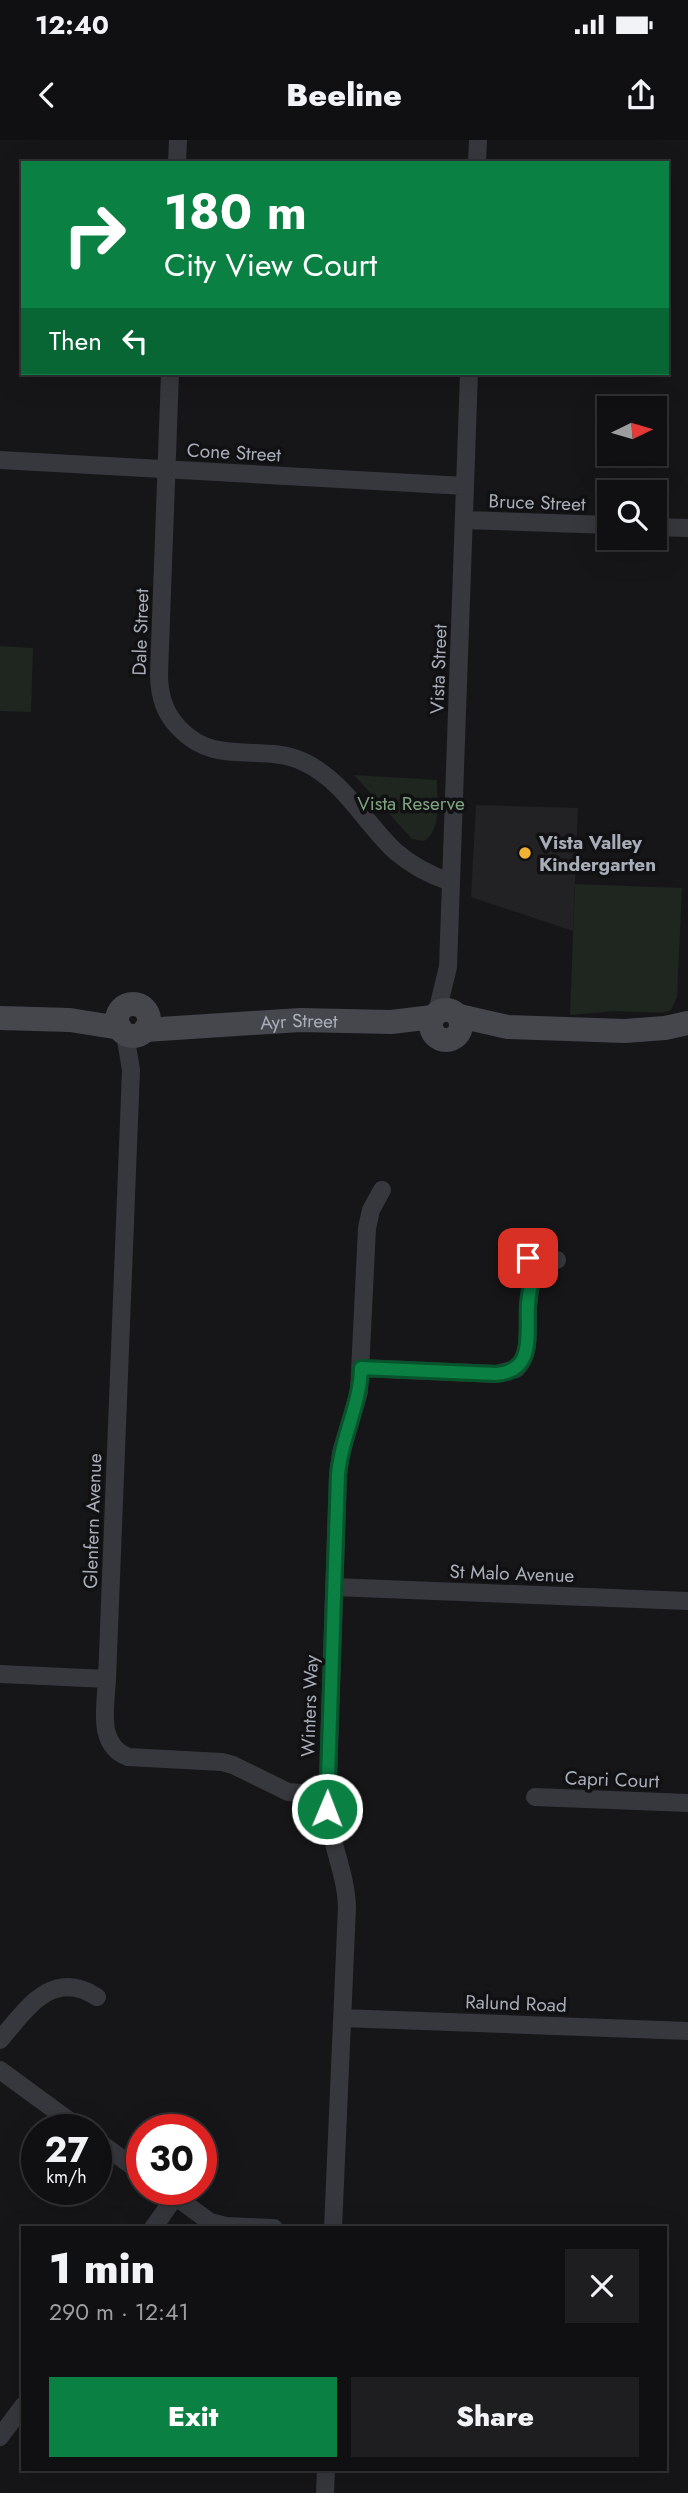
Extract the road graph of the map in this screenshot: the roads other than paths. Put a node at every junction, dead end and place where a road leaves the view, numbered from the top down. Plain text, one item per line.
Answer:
1 (178, 140) edge
2 (478, 140) edge
3 (177, 161) edge
4 (477, 161) edge
5 (170, 375) edge
6 (469, 375) edge
7 (0, 460) edge
8 (166, 469) junction
9 (466, 486) junction
10 (465, 520) junction
11 (597, 525) edge
12 (667, 527) edge
13 (688, 528) edge
14 (451, 882) junction
15 (0, 1018) edge
16 (446, 1021) junction
17 (134, 1023) junction
18 (688, 1023) edge
19 (625, 1031) junction
20 (688, 1036) edge
21 (382, 1190) dead end
22 (557, 1260) dead end
23 (361, 1368) junction
24 (334, 1587) junction
25 (688, 1601) edge
26 (0, 1674) edge
27 (107, 1679) junction
28 (327, 1795) junction
29 (535, 1797) dead end
30 (688, 1803) edge
31 (97, 1997) dead end
32 (342, 2018) junction
33 (688, 2031) edge
34 (0, 2040) edge
35 (0, 2070) edge
36 (60, 2114) edge
37 (164, 2205) edge
38 (187, 2205) edge
39 (154, 2226) edge
40 (226, 2226) edge
41 (333, 2226) edge
42 (21, 2409) edge
43 (0, 2437) edge
44 (326, 2471) edge
45 (325, 2493) edge

1 - 3 street
2 - 4 street
5 - 8 street, Dale Street
6 - 9 street, Vista Street
7 - 8 street, Cone Street
8 - 9 street, Cone Street
8 - 14 street, Dale Street
9 - 10 street, Vista Street
10 - 11 street, Bruce Street
10 - 14 street, Vista Street
12 - 13 street
14 - 16 street, Vista Street
15 - 17 street, Ayr Street
16 - 17 street, Ayr Street
16 - 19 street, Ayr Street
17 - 27 street, Glenfern Avenue
18 - 19 street, Ayr Street
19 - 20 street, Ayr Street
21 - 23 street, Winters Way
22 - 23 street
23 - 24 street, Winters Way
24 - 25 street, St Malo Avenue
24 - 28 street, Winters Way
26 - 27 street
27 - 28 street, Glenfern Avenue
28 - 32 street, Winters Way
29 - 30 street, Capri Court
31 - 34 street
32 - 33 street, Ralund Road
32 - 41 street, Winters Way
35 - 36 street
37 - 39 street
38 - 40 street
42 - 43 street
44 - 45 street

